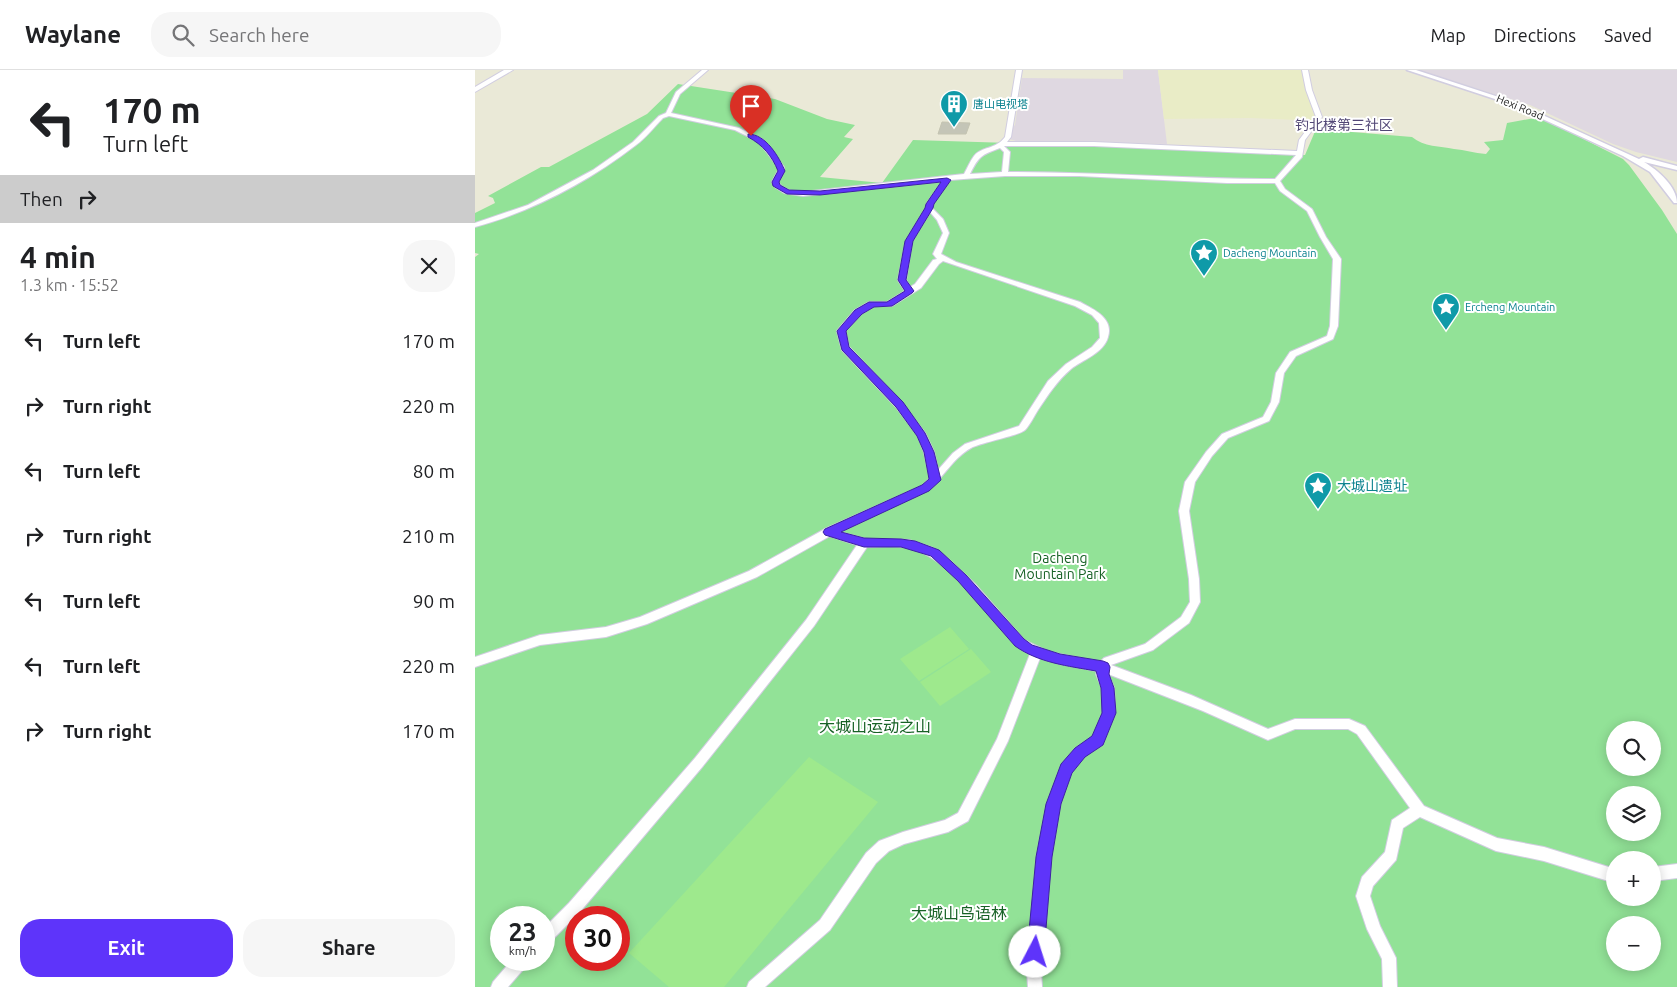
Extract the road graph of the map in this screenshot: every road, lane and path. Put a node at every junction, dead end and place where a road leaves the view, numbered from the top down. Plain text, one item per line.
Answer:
1 (503, 70) edge
2 (509, 70) edge
3 (705, 70) edge
4 (1019, 70) edge
5 (1305, 70) edge
6 (1410, 70) edge
7 (475, 86) edge
8 (475, 90) edge
9 (668, 114) junction
10 (1001, 145) junction
11 (1301, 153) junction
12 (1626, 154) junction
13 (1677, 168) edge
14 (1005, 174) junction
15 (966, 176) junction
16 (947, 180) junction
17 (1277, 180) junction
18 (1677, 201) edge
19 (929, 208) junction
20 (1677, 210) edge
21 (475, 225) edge
22 (942, 259) junction
23 (909, 291) junction
24 (935, 480) junction
25 (829, 532) junction
26 (864, 543) junction
27 (1036, 653) junction
28 (475, 662) edge
29 (1103, 667) junction
30 (1419, 810) junction
31 (1677, 871) edge
32 (1606, 873) edge
33 (1661, 873) edge
34 (555, 927) edge
35 (512, 971) edge
36 (498, 987) edge
37 (754, 987) edge
38 (1035, 987) edge
39 (1391, 987) edge

1 - 7 main road
2 - 8 main road
3 - 9 street
4 - 10 street
5 - 11 street
6 - 12 street, Hexi Road
9 - 16 street
9 - 21 street
10 - 11 street
10 - 14 street
10 - 15 street
11 - 17 street
12 - 13 street
12 - 18 street, Hexi Road
12 - 20 street, Hexi Road
14 - 15 street
14 - 17 street
15 - 16 street
16 - 19 street
17 - 29 street
19 - 22 street
19 - 23 street
22 - 23 street
22 - 24 street
23 - 24 street
24 - 25 street
25 - 26 street
25 - 28 street
26 - 27 street
26 - 34 street
27 - 29 street
27 - 37 street
29 - 30 street
29 - 38 street
30 - 32 street
30 - 39 street
31 - 33 street
35 - 36 street

